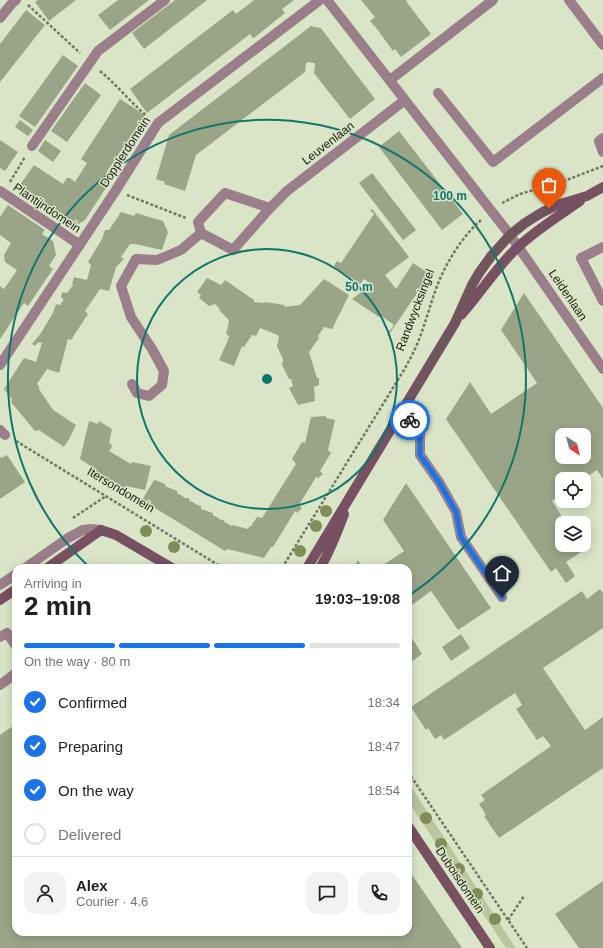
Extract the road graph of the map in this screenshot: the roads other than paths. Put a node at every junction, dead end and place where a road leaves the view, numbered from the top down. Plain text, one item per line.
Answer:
1 (16, 0) edge
2 (164, 0) edge
3 (320, 0) edge
4 (326, 0) edge
5 (493, 0) edge
6 (569, 0) edge
7 (0, 18) edge
8 (603, 45) edge
9 (603, 78) edge
10 (390, 80) junction
11 (438, 93) dead end
12 (405, 100) junction
13 (603, 138) edge
14 (32, 146) road end
15 (603, 152) edge
16 (603, 187) edge
17 (2, 192) edge
18 (587, 196) junction
19 (270, 208) junction
20 (201, 233) junction
21 (510, 235) junction
22 (80, 245) junction
23 (518, 247) junction
24 (603, 247) edge
25 (603, 300) edge
26 (455, 323) junction
27 (0, 365) edge
28 (603, 369) edge
29 (132, 384) dead end
30 (400, 414) junction
31 (349, 499) junction
32 (101, 530) junction
33 (31, 564) edge
34 (53, 564) edge
35 (165, 564) edge
36 (309, 564) edge
37 (322, 564) edge
38 (12, 577) edge
39 (0, 585) edge
40 (12, 592) edge
41 (502, 597) dead end
42 (0, 600) edge
43 (0, 637) edge
44 (12, 641) edge
45 (12, 676) edge
46 (0, 684) edge
47 (412, 832) edge
48 (490, 948) edge

1 - 7 street
2 - 14 street
3 - 22 street, Dopplerdomein
4 - 10 street
5 - 10 street
6 - 8 street
9 - 11 street
10 - 12 street
12 - 19 street, Leuvenlaan
12 - 21 street
13 - 15 street
16 - 18 street
17 - 22 street, Plantijndomein
18 - 21 street
18 - 23 street
19 - 20 street, Leuvenlaan
19 - 20 street
20 - 29 street
21 - 23 street, Leidenlaan
21 - 26 street
22 - 27 street, Dopplerdomein
23 - 26 street
23 - 28 street, Leidenlaan
24 - 25 street
26 - 30 street
30 - 31 street
30 - 41 street
31 - 36 street
31 - 37 street
32 - 33 street
32 - 34 street
32 - 35 street
38 - 39 street
40 - 42 street
43 - 44 street
45 - 46 street
47 - 48 street, Duboisdomein

